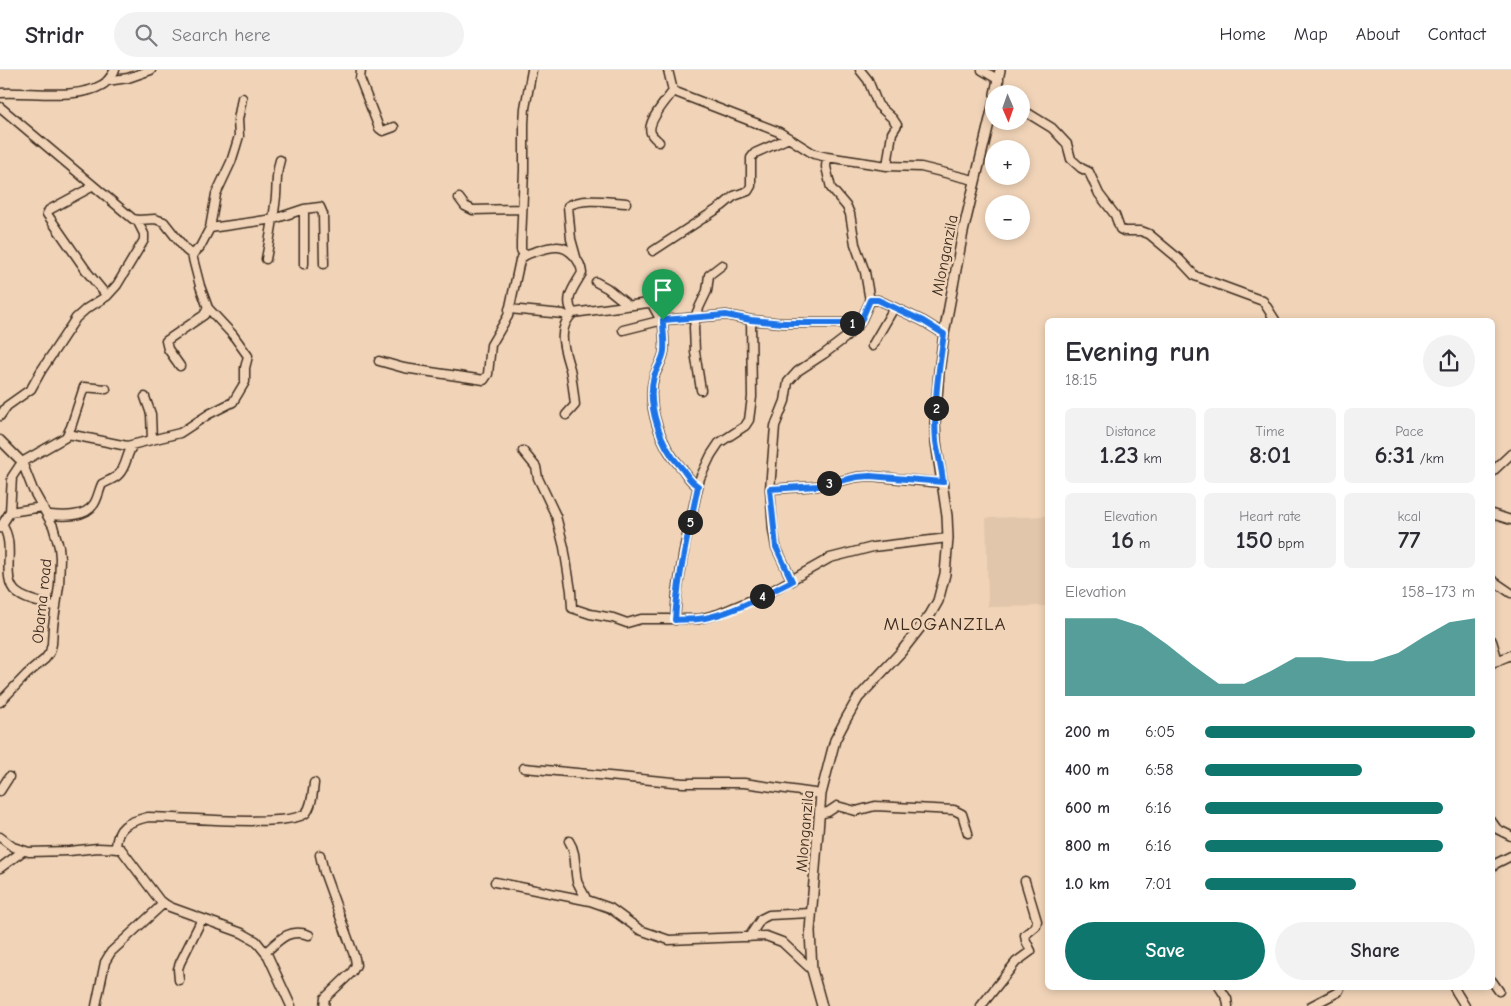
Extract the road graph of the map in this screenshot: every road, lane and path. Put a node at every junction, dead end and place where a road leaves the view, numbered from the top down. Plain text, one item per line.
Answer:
1 (115, 70) edge
2 (151, 70) edge
3 (361, 70) edge
4 (532, 70) edge
5 (668, 70) edge
6 (860, 70) edge
7 (982, 70) edge
8 (1000, 70) edge
9 (107, 81) junction
10 (996, 85) edge
11 (997, 85) edge
12 (673, 91) junction
13 (0, 93) edge
14 (242, 98) dead end
15 (0, 107) edge
16 (1030, 115) edge
17 (394, 127) dead end
18 (987, 130) edge
19 (789, 138) junction
20 (659, 142) dead end
21 (827, 157) junction
22 (280, 160) dead end
23 (887, 166) junction
24 (974, 180) junction
25 (91, 184) junction
26 (459, 198) dead end
27 (626, 203) dead end
28 (304, 209) junction
29 (522, 209) junction
30 (274, 219) junction
31 (137, 220) junction
32 (210, 228) junction
33 (653, 251) dead end
34 (192, 255) junction
35 (524, 255) junction
36 (266, 258) dead end
37 (577, 259) junction
38 (304, 264) dead end
39 (324, 264) dead end
40 (722, 265) dead end
41 (596, 282) dead end
42 (107, 296) junction
43 (870, 300) junction
44 (628, 305) junction
45 (208, 308) junction
46 (510, 308) junction
47 (894, 308) junction
48 (571, 315) junction
49 (695, 318) junction
50 (1274, 318) edge
51 (663, 320) junction
52 (751, 320) junction
53 (860, 323) junction
54 (623, 330) dead end
55 (944, 334) junction
56 (872, 346) dead end
57 (379, 361) dead end
58 (180, 366) dead end
59 (106, 388) dead end
60 (700, 390) dead end
61 (144, 397) dead end
62 (566, 415) dead end
63 (0, 416) edge
64 (68, 434) junction
65 (152, 440) junction
66 (1, 444) edge
67 (132, 445) junction
68 (523, 451) dead end
69 (1511, 454) edge
70 (22, 462) junction
71 (1495, 469) edge
72 (943, 482) junction
73 (698, 486) junction
74 (770, 489) junction
75 (44, 507) junction
76 (10, 512) junction
77 (1495, 515) edge
78 (49, 516) junction
79 (1511, 520) edge
80 (1, 527) edge
81 (948, 538) junction
82 (792, 581) junction
83 (1495, 582) edge
84 (1511, 593) edge
85 (56, 607) junction
86 (675, 620) junction
87 (1511, 655) edge
88 (1495, 662) edge
89 (0, 702) edge
90 (524, 768) dead end
91 (10, 776) dead end
92 (314, 783) dead end
93 (0, 791) edge
94 (821, 794) junction
95 (819, 814) junction
96 (1495, 826) edge
97 (968, 833) dead end
98 (1511, 836) edge
99 (0, 837) edge
100 (569, 841) dead end
101 (116, 849) junction
102 (23, 851) junction
103 (320, 855) dead end
104 (1511, 856) edge
105 (1495, 864) edge
106 (0, 868) edge
107 (1025, 881) dead end
108 (495, 882) dead end
109 (586, 899) junction
110 (164, 903) junction
111 (811, 913) junction
112 (202, 919) junction
113 (309, 935) dead end
114 (749, 937) junction
115 (266, 952) junction
116 (812, 970) junction
117 (179, 980) dead end
118 (1495, 985) edge
119 (1221, 990) edge
120 (1339, 990) edge
121 (1455, 990) edge
122 (1499, 991) dead end
123 (96, 1006) edge
124 (292, 1006) edge
125 (324, 1006) edge
126 (822, 1006) edge
127 (981, 1006) edge
128 (1228, 1006) edge
129 (1311, 1006) edge
130 (1466, 1006) edge

1 - 9 street
2 - 9 street
3 - 17 street
4 - 29 street
5 - 12 street
6 - 23 street
7 - 10 street
8 - 11 street
9 - 13 street
12 - 19 street
12 - 20 street
14 - 32 street
15 - 25 street
16 - 50 street
18 - 24 street, Mlonganzila
19 - 21 street
19 - 33 street
21 - 23 street
21 - 43 street
22 - 30 street
23 - 24 street
24 - 55 street, Mlonganzila
25 - 31 street
25 - 42 street
26 - 29 street
27 - 37 street
28 - 30 street
28 - 38 street
28 - 39 street
29 - 35 street
30 - 32 street
30 - 36 street
31 - 34 street
31 - 42 street
32 - 34 street
34 - 45 street
35 - 37 street
35 - 46 street
37 - 48 street
40 - 49 street
41 - 44 street
42 - 63 street
43 - 47 street
43 - 53 street
44 - 48 street
44 - 51 street
45 - 58 street
45 - 65 street
46 - 48 street
46 - 57 street
47 - 55 street
47 - 56 street
48 - 62 street
49 - 51 street
49 - 52 street
49 - 60 street
51 - 54 street
51 - 73 street
52 - 53 street
52 - 73 street
53 - 74 street
55 - 72 street, Mlonganzila
59 - 64 street
61 - 65 street
64 - 67 street
64 - 70 street
65 - 67 street
66 - 70 street, Obama road
67 - 78 street
68 - 86 street
69 - 71 street
70 - 75 street, Obama road
70 - 76 street
72 - 74 street
72 - 81 street, Mlonganzila
73 - 86 street
74 - 82 street
75 - 76 street
75 - 78 street, Obama road
76 - 80 street
77 - 79 street
78 - 85 street, Obama road
80 - 85 street
81 - 82 street
81 - 94 street, Mlonganzila
82 - 86 street
83 - 84 street
85 - 89 street, Obama road
87 - 88 street
90 - 94 street
91 - 93 street
92 - 101 street
94 - 95 street, Mlonganzila
95 - 97 street
95 - 111 street, Mlonganzila
96 - 98 street
99 - 102 street
100 - 109 street
101 - 102 street
101 - 110 street
102 - 106 street
103 - 125 street
104 - 105 street
107 - 127 street
108 - 109 street
109 - 114 street
110 - 112 street
110 - 123 street
111 - 114 street
111 - 116 street, Mlonganzila
112 - 115 street
112 - 117 street
113 - 115 street
114 - 116 street
115 - 124 street
116 - 126 street, Mlonganzila
118 - 122 street
119 - 128 street
120 - 129 street
121 - 130 street

